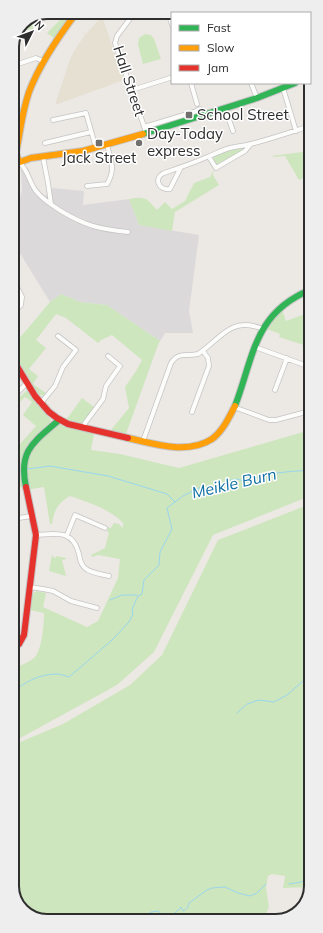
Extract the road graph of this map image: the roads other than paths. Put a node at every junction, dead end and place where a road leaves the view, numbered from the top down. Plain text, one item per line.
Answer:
1 (72, 19) edge
2 (130, 19) edge
3 (43, 61) junction
4 (19, 64) edge
5 (170, 78) dead end
6 (191, 84) edge
7 (251, 84) edge
8 (293, 84) edge
9 (283, 88) junction
10 (132, 90) junction
11 (257, 98) junction
12 (197, 104) dead end
13 (225, 108) junction
14 (200, 109) dead end
15 (53, 120) dead end
16 (304, 128) edge
17 (145, 129) junction
18 (233, 131) dead end
19 (296, 131) junction
20 (91, 132) junction
21 (19, 140) edge
22 (45, 143) dead end
23 (251, 144) junction
24 (107, 145) junction
25 (96, 148) junction
26 (44, 157) junction
27 (209, 157) junction
28 (19, 162) joint
29 (180, 169) junction
30 (88, 186) dead end
31 (51, 205) junction
32 (128, 232) dead end
33 (19, 290) edge
34 (304, 292) edge
35 (19, 307) edge
36 (263, 329) junction
37 (58, 336) dead end
38 (255, 347) junction
39 (203, 351) junction
40 (108, 356) dead end
41 (287, 358) junction
42 (304, 365) edge
43 (19, 370) edge
44 (27, 383) junction
45 (19, 389) edge
46 (275, 390) dead end
47 (39, 402) junction
48 (234, 407) junction
49 (192, 412) dead end
50 (304, 412) edge
51 (58, 420) junction
52 (84, 428) junction
53 (143, 441) junction
54 (31, 516) junction
55 (19, 518) edge
56 (105, 528) dead end
57 (67, 535) junction
58 (36, 536) junction
59 (109, 576) dead end
60 (29, 587) junction
61 (96, 608) dead end
62 (19, 644) edge

1 - 3 street
2 - 10 street, Hall Street
3 - 4 street
3 - 21 street
5 - 10 street
6 - 12 street
7 - 11 street
8 - 9 street
9 - 11 street
9 - 19 street
10 - 17 street, Hall Street
11 - 13 street
13 - 17 street
13 - 18 street
14 - 17 street
15 - 20 street
16 - 19 street
17 - 24 street
19 - 23 street
20 - 22 street
20 - 25 street
23 - 27 street
23 - 27 street
24 - 25 street
24 - 30 street
25 - 26 street
26 - 28 street
26 - 31 street
27 - 29 street
28 - 31 street
29 - 29 street
31 - 32 street
33 - 35 street
34 - 36 street
36 - 38 street
36 - 39 street
37 - 47 street
38 - 41 street
38 - 48 street
39 - 49 street
39 - 53 street
40 - 52 street
41 - 42 street
41 - 46 street
43 - 44 street
44 - 45 street
44 - 47 street
47 - 51 street
48 - 50 street
48 - 53 street
51 - 52 street
51 - 54 street
52 - 53 street
54 - 55 street
54 - 58 street
56 - 57 street
57 - 58 street
57 - 59 street
58 - 60 street
60 - 61 street
60 - 62 street

